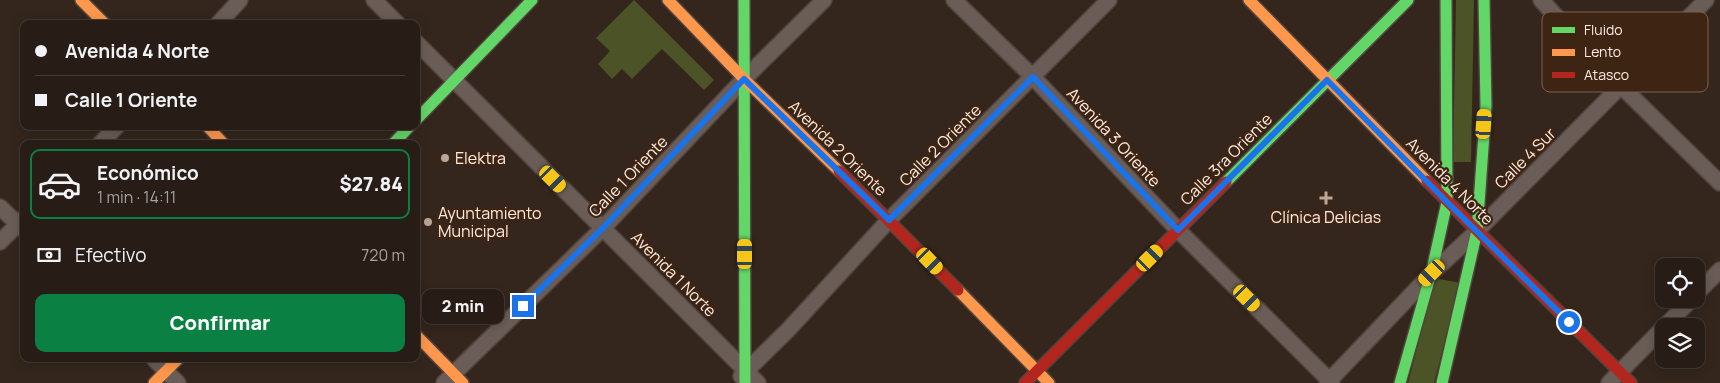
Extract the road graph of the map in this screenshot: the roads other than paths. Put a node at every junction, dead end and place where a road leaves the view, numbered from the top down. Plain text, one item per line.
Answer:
1 (81, 0) edge
2 (240, 0) edge
3 (374, 0) edge
4 (532, 0) edge
5 (668, 0) edge
6 (744, 0) edge
7 (824, 0) edge
8 (954, 0) edge
9 (1109, 0) edge
10 (1249, 0) edge
11 (1408, 0) edge
12 (1446, 0) edge
13 (1484, 0) edge
14 (1541, 0) edge
15 (1706, 0) edge
16 (1552, 12) edge
17 (1694, 12) edge
18 (101, 20) edge
19 (222, 20) edge
20 (394, 20) edge
21 (420, 46) edge
22 (1033, 77) junction
23 (744, 79) junction
24 (454, 80) junction
25 (1327, 80) junction
26 (1615, 92) edge
27 (1627, 92) edge
28 (420, 116) edge
29 (113, 130) edge
30 (211, 130) edge
31 (406, 130) edge
32 (104, 140) edge
33 (220, 140) edge
34 (397, 140) edge
35 (1720, 183) edge
36 (1447, 202) junction
37 (0, 207) edge
38 (889, 220) junction
39 (20, 222) edge
40 (20, 226) edge
41 (603, 228) junction
42 (1178, 230) junction
43 (1477, 231) junction
44 (0, 242) edge
45 (1720, 270) edge
46 (1432, 273) junction
47 (1705, 285) edge
48 (1683, 308) edge
49 (1673, 318) edge
50 (1655, 336) edge
51 (420, 340) edge
52 (157, 362) edge
53 (175, 362) edge
54 (166, 371) junction
55 (1037, 371) junction
56 (1620, 372) junction
57 (742, 379) edge
58 (454, 380) edge
59 (1330, 382) edge
60 (154, 383) edge
61 (178, 383) edge
62 (758, 383) edge
63 (1025, 383) edge
64 (1049, 383) edge
65 (1400, 383) edge
66 (1442, 383) edge
67 (1609, 383) edge
68 (1631, 383) edge

1 - 18 main road
2 - 19 street
3 - 20 street
4 - 24 main road
5 - 23 main road, Avenida 2 Oriente
6 - 23 main road
7 - 23 street, Calle 1 Oriente
8 - 22 street, Avenida 3 Oriente
9 - 22 street, Calle 2 Oriente
10 - 25 main road, Avenida 4 Norte
11 - 25 main road, Calle 3ra Oriente
12 - 36 main road
13 - 43 main road
14 - 16 street
15 - 17 street, Calle 4 Sur
21 - 24 street, Avenida 1 Norte
22 - 38 street, Calle 2 Oriente
22 - 42 street, Avenida 3 Oriente
23 - 38 main road, Avenida 2 Oriente
23 - 41 street, Calle 1 Oriente
23 - 57 main road
24 - 28 main road
24 - 41 street, Avenida 1 Norte
25 - 36 main road, Avenida 4 Norte
25 - 42 main road, Calle 3ra Oriente
26 - 43 street, Calle 4 Sur
27 - 35 street
29 - 32 street
30 - 33 main road
31 - 34 main road
36 - 43 main road, Avenida 4 Norte
36 - 46 main road
37 - 39 street
38 - 55 main road, Avenida 2 Oriente
38 - 57 street, Calle 2 Oriente
40 - 44 street
41 - 57 street, Avenida 1 Norte
41 - 58 street, Calle 1 Oriente
42 - 55 main road, Calle 3ra Oriente
42 - 59 street, Avenida 3 Oriente
43 - 46 street, Calle 4 Sur
43 - 56 main road, Avenida 4 Norte
43 - 66 main road
45 - 47 street
46 - 59 street, Calle 4 Sur
46 - 65 main road
48 - 49 street
50 - 56 street
51 - 58 main road
52 - 54 street
53 - 54 main road
54 - 60 main road
54 - 61 street
55 - 63 main road, Calle 3ra Oriente
55 - 64 main road, Avenida 2 Oriente
56 - 67 street
56 - 68 main road, Avenida 4 Norte
57 - 62 street, Avenida 1 Norte

